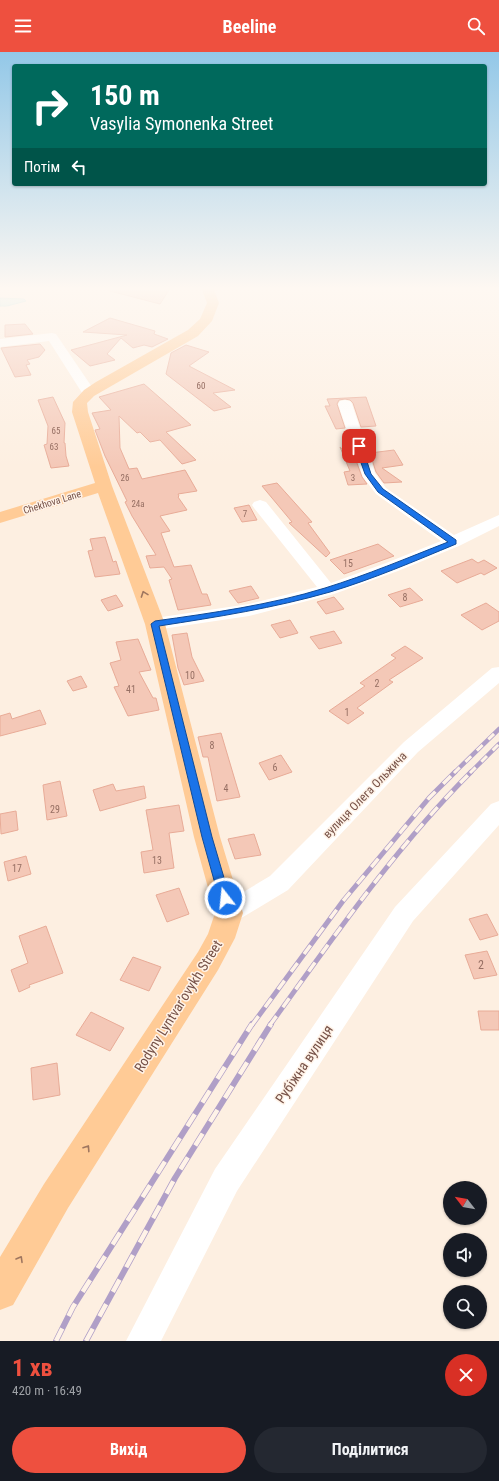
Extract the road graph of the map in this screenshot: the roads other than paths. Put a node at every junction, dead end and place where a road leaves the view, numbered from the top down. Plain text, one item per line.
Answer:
1 (59, 347) edge
2 (168, 347) edge
3 (89, 393) junction
4 (345, 404) dead end
5 (104, 486) junction
6 (260, 505) dead end
7 (0, 518) edge
8 (499, 520) edge
9 (453, 542) junction
10 (328, 590) junction
11 (155, 624) junction
12 (499, 673) edge
13 (499, 810) edge
14 (229, 913) junction
15 (0, 1292) edge
16 (143, 1341) edge

1 - 3 street
2 - 3 main road
3 - 5 main road
4 - 9 street
5 - 7 main road, Chekhova Lane
11 -> 5 main road
6 - 10 street
8 - 9 street
9 - 10 street
10 - 11 street
11 - 14 main road
12 - 14 street, вулиця Олега Ольжича
13 - 16 street, Рубіжна вулиця
15 -> 14 main road, Rodyny Lyntvar’ovykh Street

